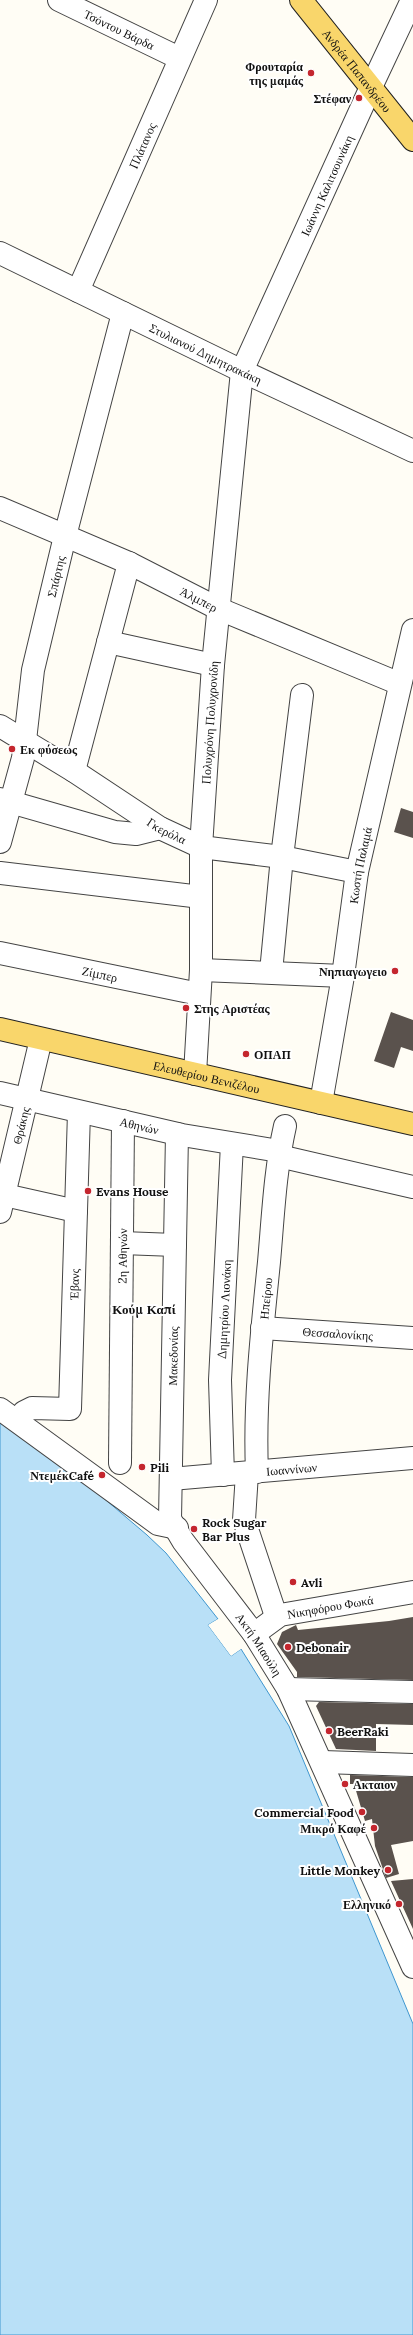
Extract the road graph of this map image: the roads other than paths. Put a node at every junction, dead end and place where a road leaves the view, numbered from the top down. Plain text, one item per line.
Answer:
1 (59, 0) edge
2 (206, 0) edge
3 (301, 0) edge
4 (412, 0) edge
5 (179, 58) junction
6 (370, 86) junction
7 (413, 140) edge
8 (0, 253) edge
9 (78, 291) junction
10 (123, 313) junction
11 (242, 371) junction
12 (413, 451) edge
13 (0, 508) edge
14 (65, 536) junction
15 (129, 563) junction
16 (217, 608) junction
17 (413, 630) edge
18 (108, 642) junction
19 (212, 665) junction
20 (400, 684) junction
21 (302, 695) dead end
22 (0, 726) edge
23 (24, 740) junction
24 (74, 771) junction
25 (5, 800) edge
26 (160, 828) junction
27 (1, 837) edge
28 (201, 847) junction
29 (282, 858) junction
30 (357, 872) junction
31 (0, 873) edge
32 (201, 897) junction
33 (0, 953) edge
34 (201, 970) junction
35 (271, 972) junction
36 (343, 976) junction
37 (199, 994) junction
38 (0, 1029) edge
39 (41, 1039) junction
40 (195, 1074) junction
41 (0, 1093) edge
42 (26, 1099) junction
43 (321, 1103) junction
44 (79, 1112) junction
45 (123, 1122) junction
46 (413, 1124) edge
47 (285, 1126) dead end
48 (177, 1134) junction
49 (232, 1144) junction
50 (279, 1153) junction
51 (413, 1187) edge
52 (1, 1200) edge
53 (76, 1211) junction
54 (122, 1243) junction
55 (175, 1245) junction
56 (262, 1328) junction
57 (413, 1338) edge
58 (0, 1408) edge
59 (24, 1412) dead end
60 (413, 1458) edge
61 (120, 1463) dead end
62 (252, 1472) junction
63 (223, 1474) junction
64 (170, 1480) junction
65 (177, 1528) junction
66 (413, 1592) edge
67 (276, 1616) junction
68 (254, 1634) junction
69 (288, 1689) junction
70 (413, 1692) edge
71 (322, 1762) junction
72 (413, 1765) edge
73 (413, 1967) edge

1 - 5 street, Τσόντου Βάρδα
2 - 5 street, Πλάτανος
3 - 6 main road, Ανδρέα Παπανδρέου
4 - 6 street, Ιωάννη Καλιτσουνάκη
5 - 9 street, Πλάτανος
6 - 7 main road, Ανδρέα Παπανδρέου
6 - 11 street, Ιωάννη Καλιτσουνάκη
8 - 9 street, Στυλιανού Δημητρακάκη
9 - 10 street, Στυλιανού Δημητρακάκη
10 - 11 street, Στυλιανού Δημητρακάκη
10 - 14 street, Σπάρτης
11 - 12 street, Στυλιανού Δημητρακάκη
11 - 16 street, Πολυχρόνη Πολυχρονίδη
13 - 14 street, Άλμπερ
14 - 15 street, Άλμπερ
14 - 23 street, Σπάρτης
15 - 16 street, Άλμπερ
15 - 18 street
16 - 19 street, Πολυχρόνη Πολυχρονίδη
16 - 20 street, Άλμπερ
17 - 20 street, Κωστή Παλαμά
18 - 19 street
18 - 24 street
19 - 28 street, Πολυχρόνη Πολυχρονίδη
20 - 30 street, Κωστή Παλαμά
21 - 29 street
22 - 23 street, Γκερόλα
23 - 24 street, Γκερόλα
23 - 25 street, Σπάρτης
24 - 26 street, Γκερόλα
25 - 26 street
25 - 27 street, Σπάρτης
26 - 28 street, Γκερόλα
28 - 29 street, Γκερόλα
28 - 32 street, Πολυχρόνη Πολυχρονίδη
29 - 30 street, Γκερόλα
29 - 35 street
30 - 36 street, Κωστή Παλαμά
31 - 32 street
32 - 34 street, Πολυχρόνη Πολυχρονίδη
33 - 37 street, Ζίμπερ
34 - 35 street
34 - 37 street, Πολυχρόνη Πολυχρονίδη
35 - 36 street
36 - 43 street, Κωστή Παλαμά
37 - 40 street, Πολυχρόνη Πολυχρονίδη
38 - 39 main road, Ελευθερίου Βενιζέλου
39 - 40 main road, Ελευθερίου Βενιζέλου
39 - 42 street, Θράκης
40 - 43 main road, Ελευθερίου Βενιζέλου
41 - 42 street, Αθηνών
42 - 44 street, Αθηνών
42 - 52 street, Θράκης
43 - 46 main road, Ελευθερίου Βενιζέλου
44 - 45 street, Αθηνών
44 - 53 street, Έβανς
45 - 48 street, Αθηνών
45 - 54 street, 2η Αθηνών
47 - 50 street, Ηπείρου
48 - 49 street, Αθηνών
48 - 55 street, Μακεδονίας
49 - 50 street, Αθηνών
49 - 63 street, Δημητρίου Λιονάκη
50 - 51 street, Αθηνών
50 - 56 street, Ηπείρου
52 - 53 street
53 - 59 street, Έβανς
54 - 55 street
54 - 61 street, 2η Αθηνών
55 - 64 street, Μακεδονίας
56 - 57 street, Θεσσαλονίκης
56 - 62 street, Ηπείρου
58 - 65 street
60 - 62 street, Ιωαννίνων
62 - 63 street, Ιωαννίνων
62 - 67 street, Ηπείρου
63 - 64 street, Ιωαννίνων
64 - 65 street, Μακεδονίας
65 - 68 street, Ακτή Μιαούλη
66 - 67 street, Νικηφόρου Φωκά
67 - 68 street, Νικηφόρου Φωκά
68 - 69 street, Ακτή Μιαούλη
69 - 70 street
69 - 71 street, Ακτή Μιαούλη
71 - 72 street
71 - 73 street, Ακτή Μιαούλη

